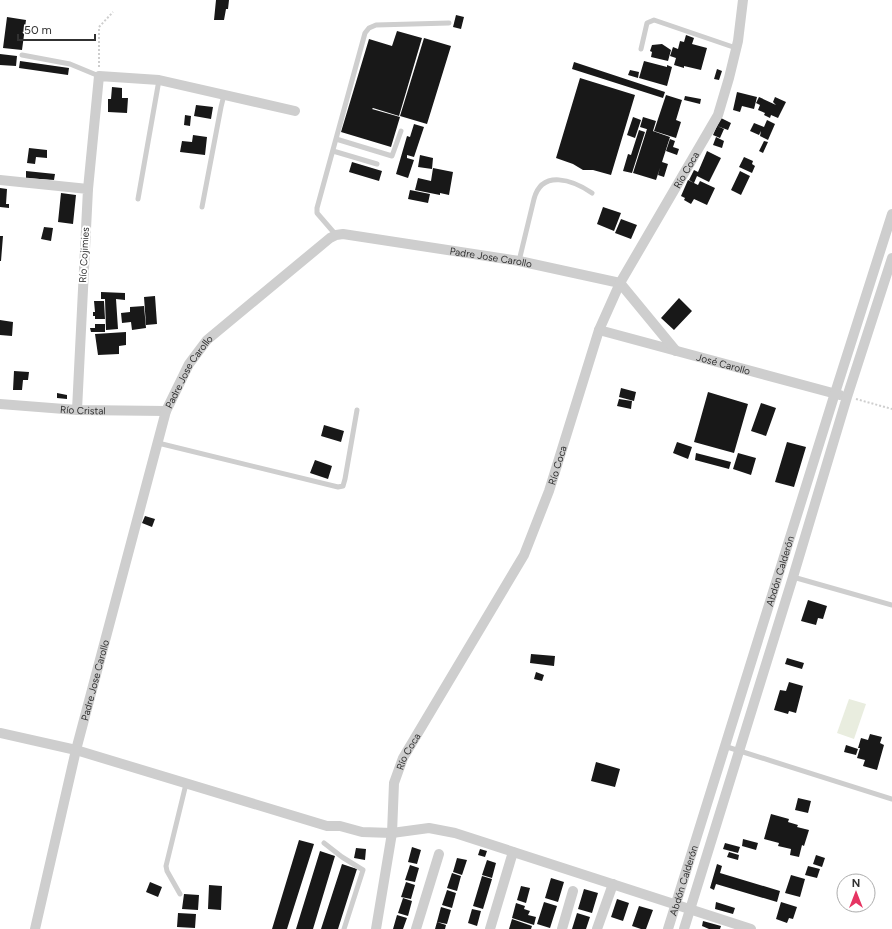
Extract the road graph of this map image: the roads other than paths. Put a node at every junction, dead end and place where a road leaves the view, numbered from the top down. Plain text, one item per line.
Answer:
1 (743, 0) edge
2 (449, 23) dead end
3 (736, 48) junction
4 (641, 49) dead end
5 (22, 55) dead end
6 (99, 76) junction
7 (159, 80) junction
8 (224, 95) junction
9 (294, 111) dead end
10 (401, 130) dead end
11 (336, 139) junction
12 (333, 151) junction
13 (376, 164) dead end
14 (0, 180) edge
15 (88, 189) junction
16 (592, 193) dead end
17 (138, 199) dead end
18 (202, 207) dead end
19 (892, 214) edge
20 (336, 235) junction
21 (892, 258) edge
22 (519, 262) junction
23 (620, 283) junction
24 (599, 330) junction
25 (676, 351) junction
26 (835, 393) junction
27 (847, 397) junction
28 (0, 404) edge
29 (77, 410) junction
30 (357, 410) dead end
31 (166, 411) junction
32 (158, 443) junction
33 (793, 577) junction
34 (892, 605) edge
35 (0, 733) edge
36 (724, 746) junction
37 (76, 750) junction
38 (739, 751) junction
39 (186, 784) junction
40 (892, 799) edge
41 (392, 833) junction
42 (324, 843) dead end
43 (513, 852) junction
44 (439, 854) dead end
45 (613, 884) junction
46 (574, 891) dead end
47 (180, 894) dead end
48 (675, 904) junction
49 (690, 909) junction
50 (35, 929) edge
51 (344, 929) edge
52 (376, 929) edge
53 (416, 929) edge
54 (490, 929) edge
55 (562, 929) edge
56 (597, 929) edge
57 (668, 929) edge
58 (684, 929) edge
59 (751, 929) edge

1 - 3 street, Río Coca
2 - 11 lane
3 - 4 lane
3 - 23 street, Río Coca
5 - 6 lane
6 - 7 street
6 - 15 street, Río Cojimies
7 - 8 street
7 - 17 lane
8 - 9 street
8 - 18 lane
10 - 11 lane
11 - 12 lane
12 - 13 lane
12 - 20 lane
14 - 15 street
15 - 29 street, Río Cojimies
16 - 22 lane
19 - 26 street, Abdón Calderón
20 - 22 street, Padre Jose Carollo
20 - 31 street, Padre Jose Carollo
21 - 27 street, Abdón Calderón
22 - 23 street, Padre Jose Carollo
23 - 24 street, Río Coca
23 - 25 street
24 - 25 street, José Carollo
24 - 41 street, Río Coca
25 - 26 street, José Carollo
26 - 27 street, José Carollo
26 - 36 street, Abdón Calderón
27 - 33 street, Abdón Calderón
28 - 29 street, Río Cristal
29 - 31 street, Río Cristal
30 - 32 lane
31 - 32 street, Padre Jose Carollo
32 - 37 street, Padre Jose Carollo
33 - 34 lane
33 - 38 street, Abdón Calderón
35 - 37 street
36 - 38 lane
36 - 48 street, Abdón Calderón
37 - 39 street
37 - 50 street, Padre Jose Carollo
38 - 40 lane
38 - 49 street, Abdón Calderón
39 - 41 street
39 - 47 lane
41 - 43 street
41 - 52 street, Río Coca
42 - 51 lane
43 - 45 street
43 - 54 street
44 - 53 street
45 - 48 street
45 - 56 street
46 - 55 street
48 - 49 street
48 - 57 street, Abdón Calderón
49 - 58 street, Abdón Calderón
49 - 59 street

